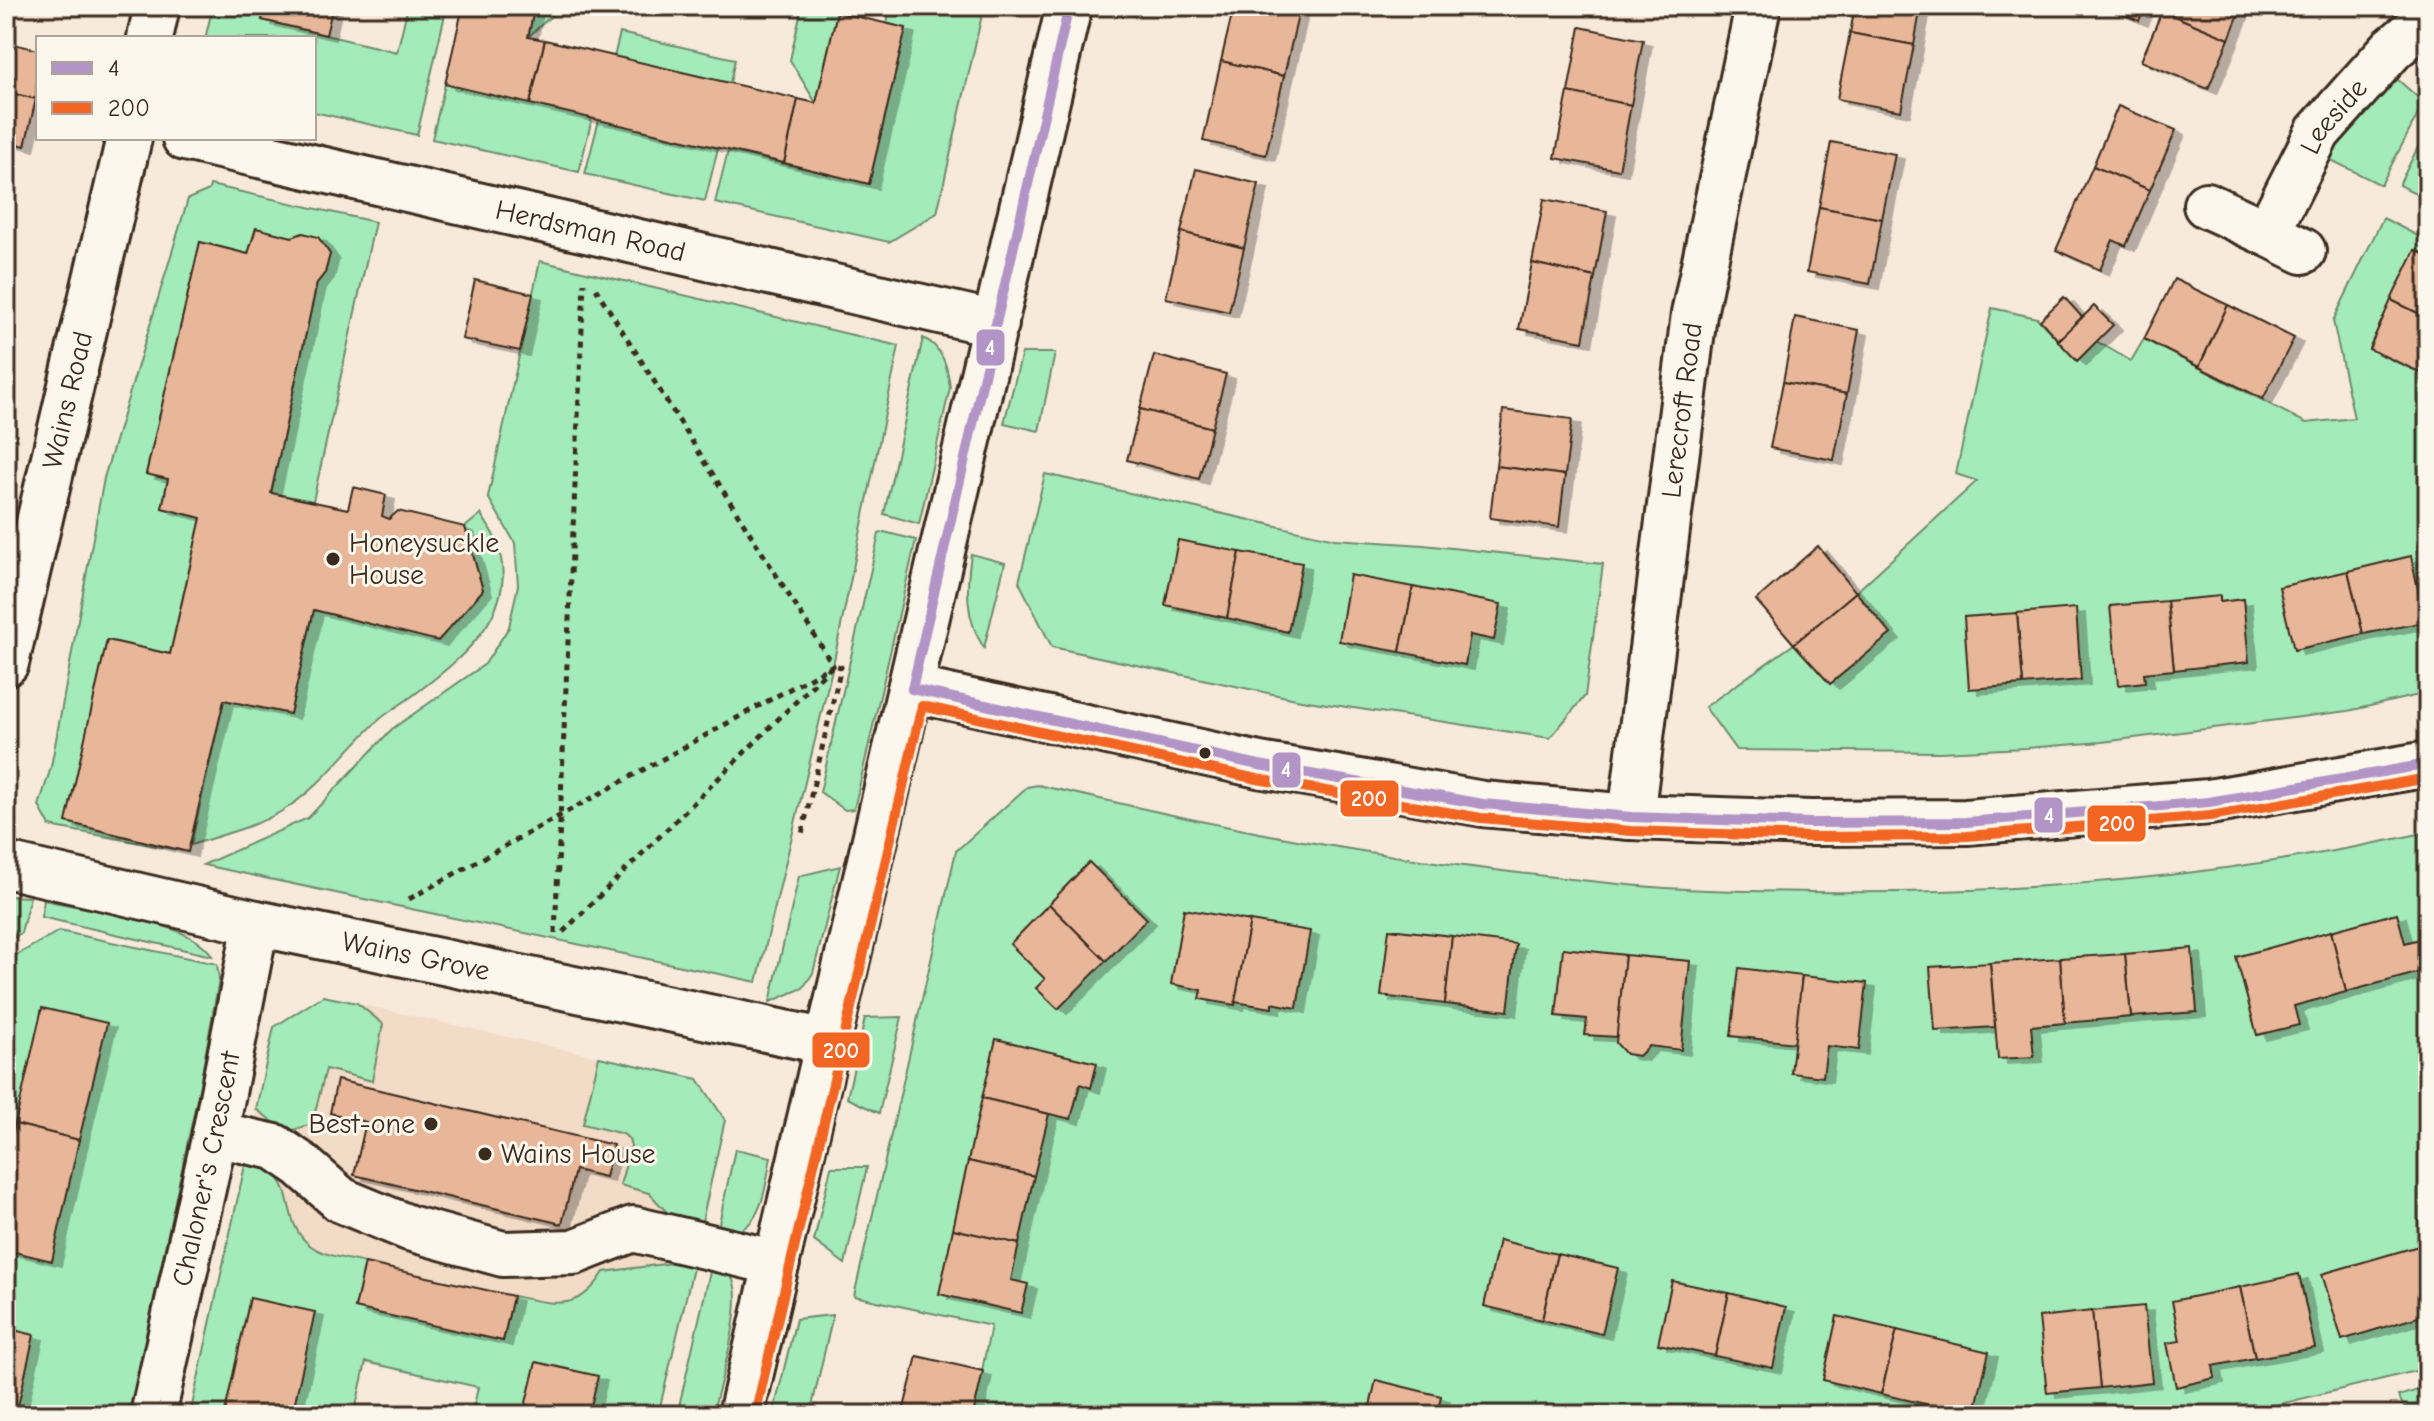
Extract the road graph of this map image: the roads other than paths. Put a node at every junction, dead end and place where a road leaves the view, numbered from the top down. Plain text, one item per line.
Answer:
1 (157, 6) edge
2 (1069, 6) edge
3 (1758, 6) edge
4 (2428, 19) edge
5 (150, 36) edge
6 (129, 140) edge
7 (194, 140) edge
8 (2206, 205) dead end
9 (996, 324) junction
10 (6, 663) edge
11 (912, 689) junction
12 (2428, 764) edge
13 (1631, 817) junction
14 (6, 865) edge
15 (256, 923) junction
16 (828, 1042) junction
17 (215, 1134) junction
18 (777, 1263) junction
19 (153, 1415) edge
20 (741, 1415) edge

1 - 5 street
2 - 9 street
3 - 13 street, Lerecroft Road
4 - 8 street, Leeside
6 - 10 street, Wains Road
7 - 9 street, Herdsman Road
9 - 11 street
11 - 13 street
11 - 16 street
12 - 13 street
14 - 15 street, Wains Grove
15 - 16 street, Wains Grove
15 - 17 street, Chaloner's Crescent
16 - 18 street
17 - 18 street
17 - 19 street, Chaloner's Crescent
18 - 20 street

